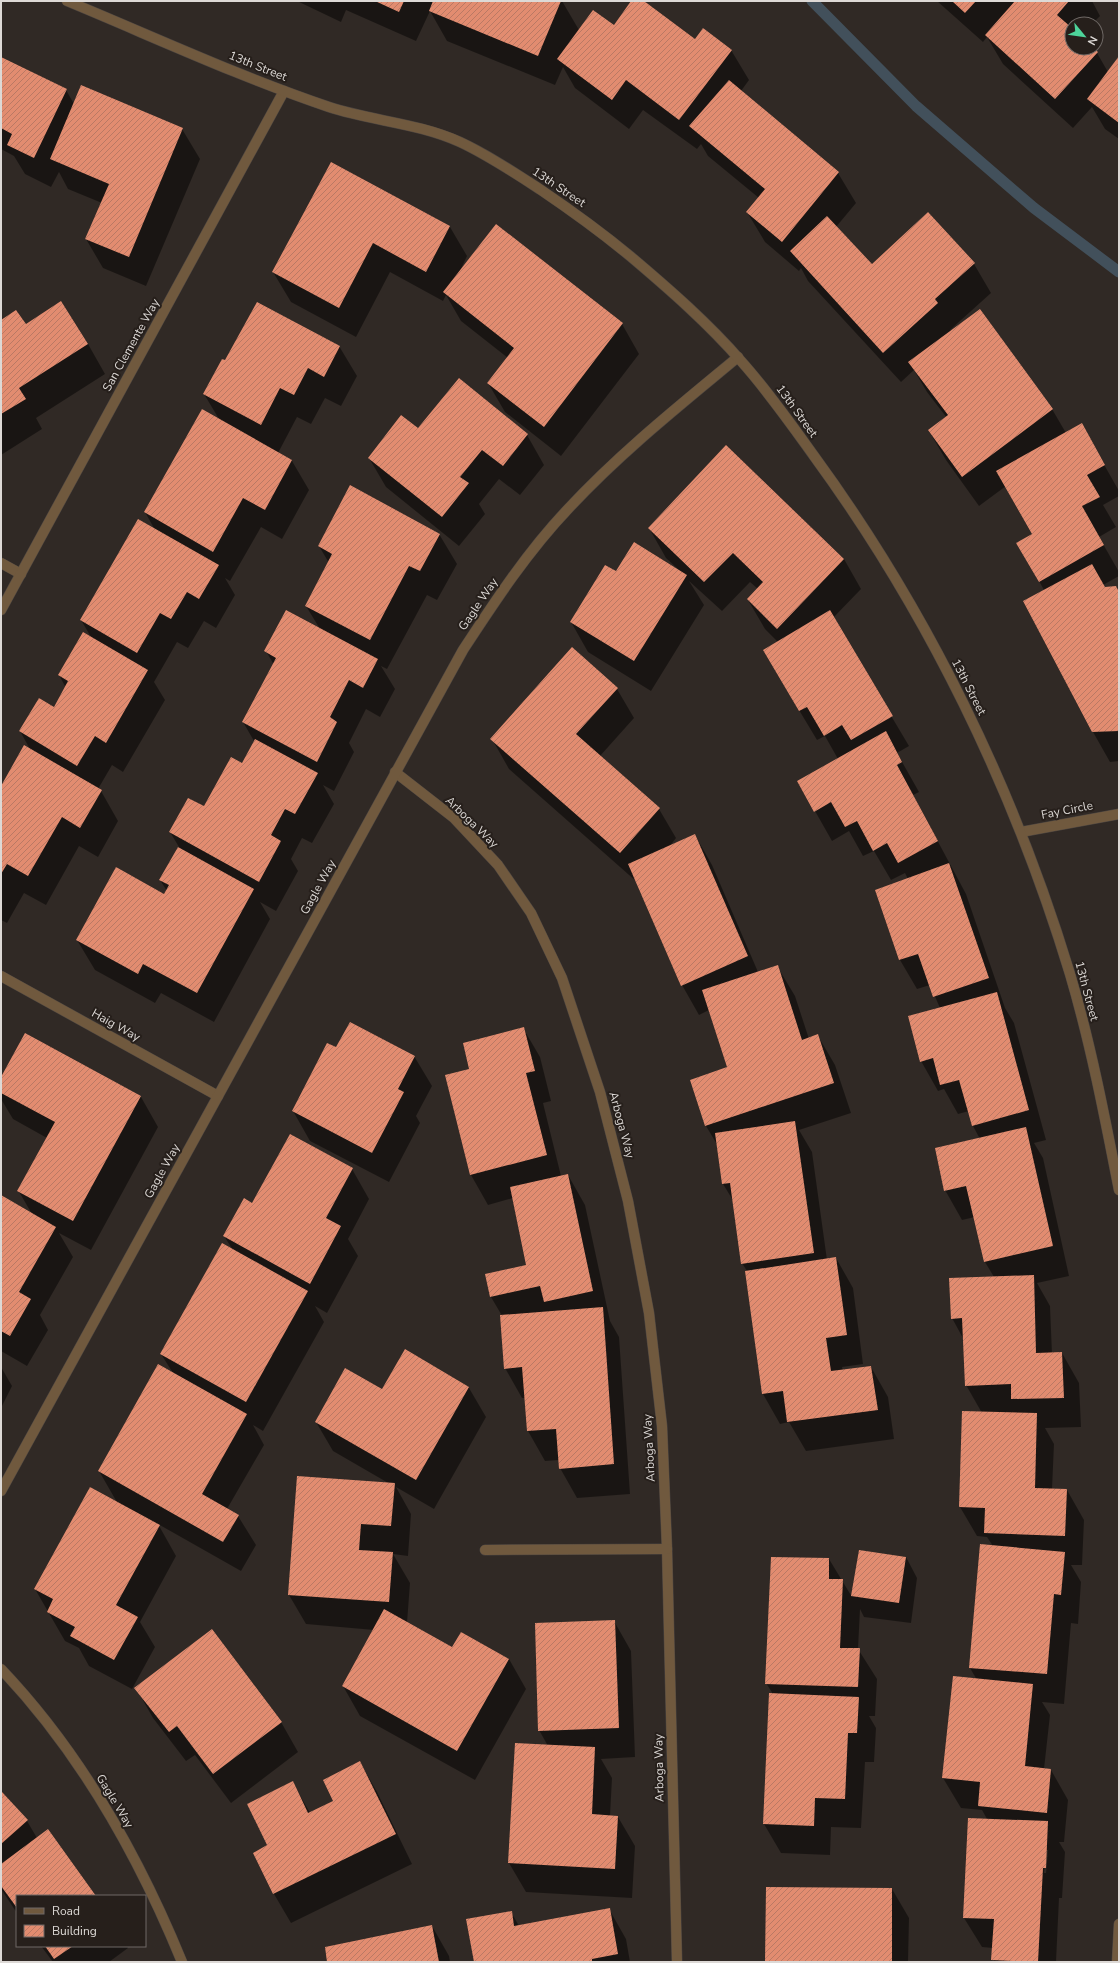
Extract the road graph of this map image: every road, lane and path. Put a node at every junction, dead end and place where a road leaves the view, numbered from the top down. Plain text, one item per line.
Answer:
1 (68, 1) edge
2 (284, 91) junction
3 (738, 357) junction
4 (1, 563) edge
5 (21, 574) junction
6 (1, 610) edge
7 (396, 772) junction
8 (1119, 814) edge
9 (1021, 832) junction
10 (1, 976) edge
11 (218, 1096) junction
12 (1119, 1190) edge
13 (1, 1491) edge
14 (666, 1549) junction
15 (485, 1550) dead end
16 (1, 1668) edge
17 (1119, 1924) edge
18 (182, 1962) edge
19 (677, 1962) edge
20 (1117, 1962) edge

1 - 2 street, 13th Street
2 - 3 street, 13th Street
2 - 5 street, San Clemente Way
3 - 7 street, Gagle Way
3 - 9 street, 13th Street
4 - 5 street
5 - 6 street, San Clemente Way
7 - 11 street, Gagle Way
7 - 14 street, Arboga Way
8 - 9 street, Fay Circle
9 - 12 street, 13th Street
10 - 11 street, Haig Way
11 - 13 street, Gagle Way
14 - 15 street
14 - 19 street, Arboga Way
16 - 18 street, Gagle Way
17 - 20 street

